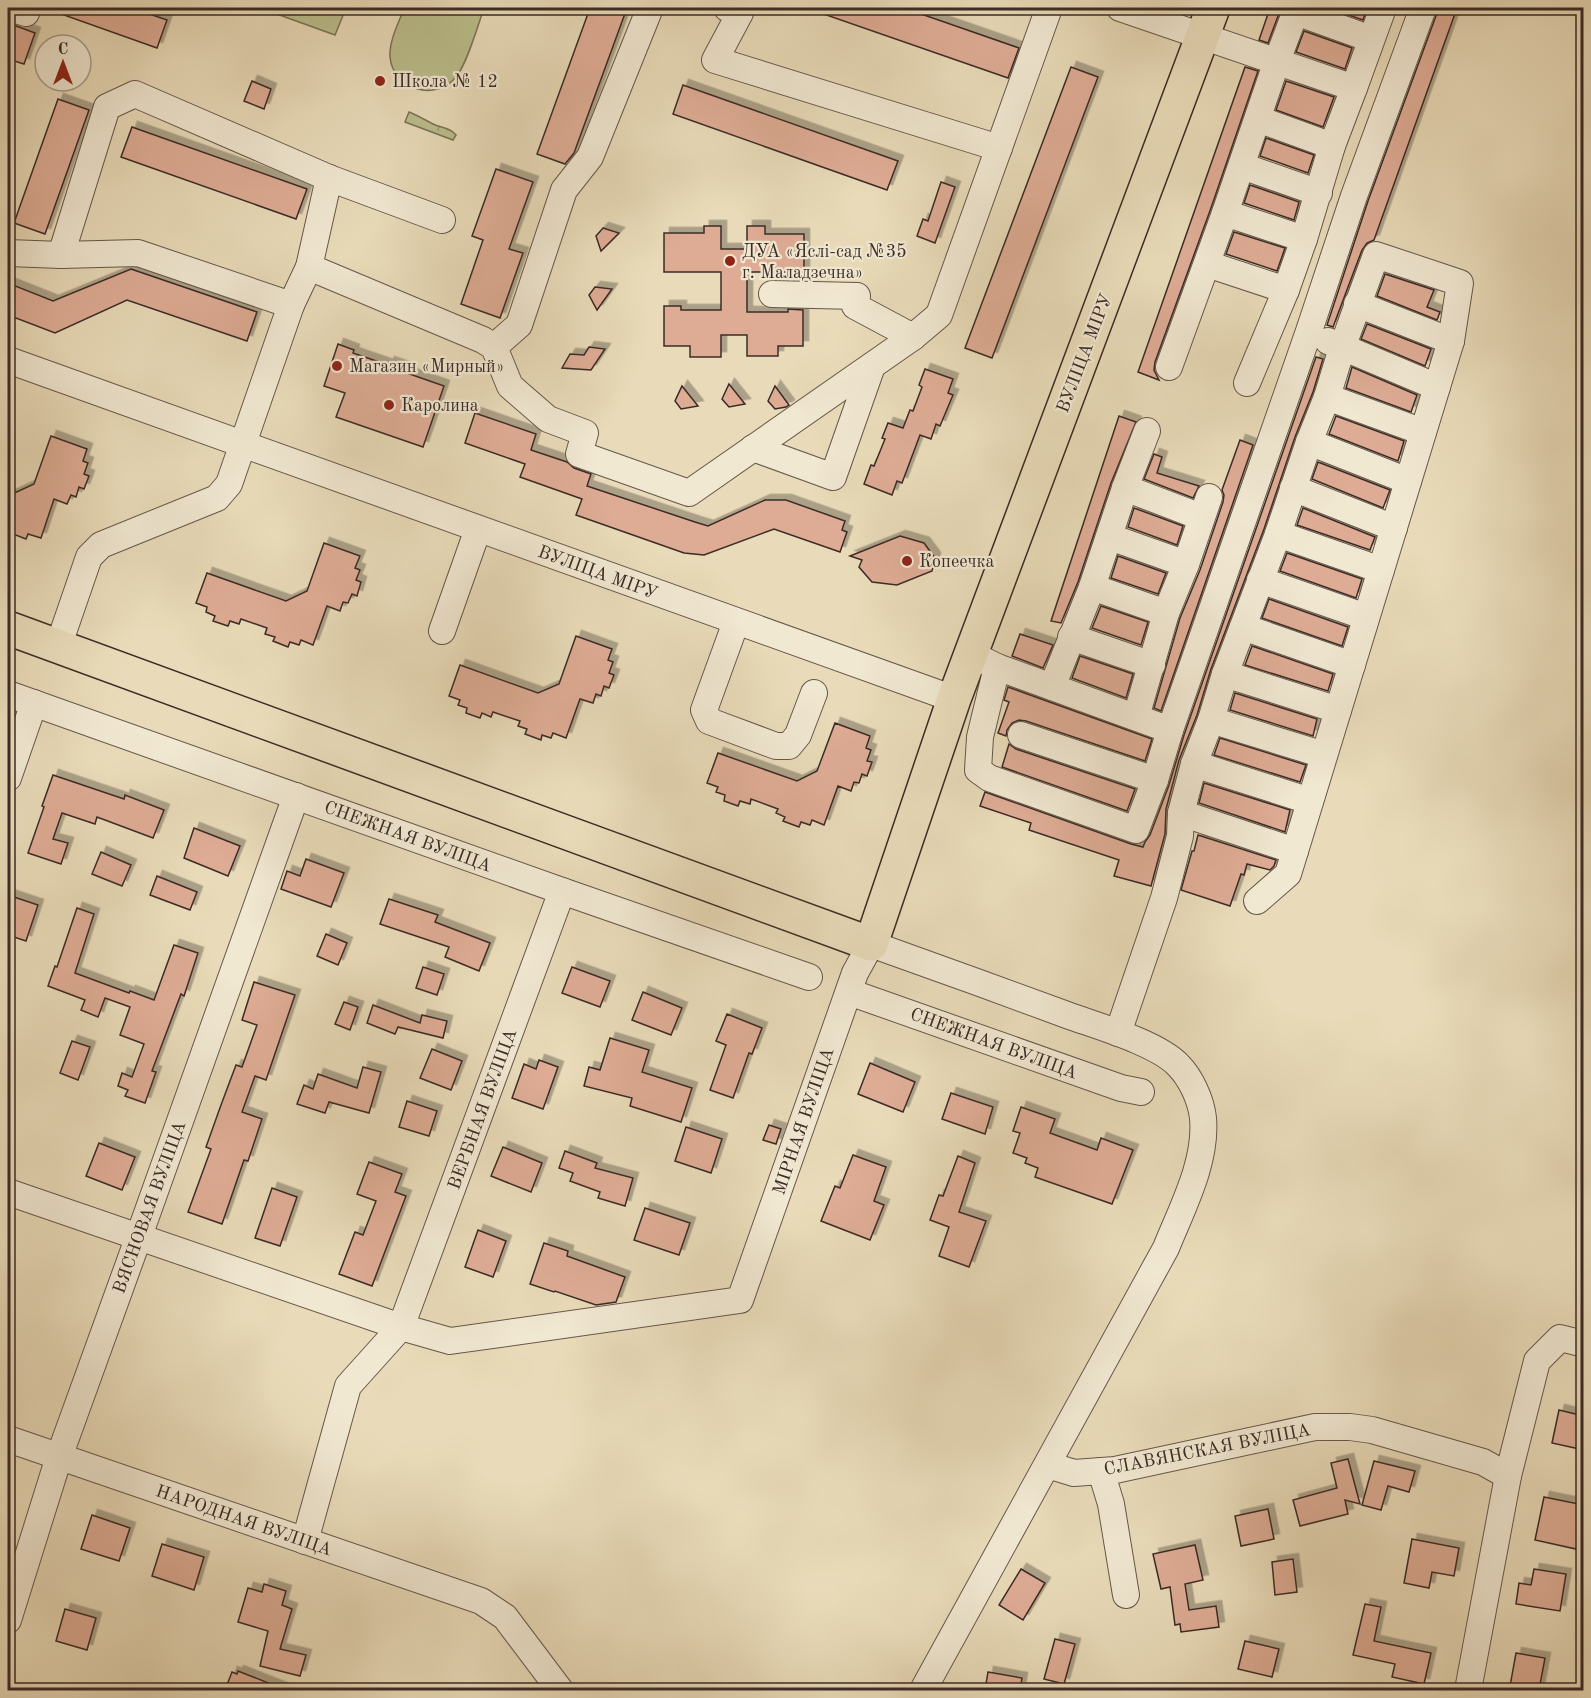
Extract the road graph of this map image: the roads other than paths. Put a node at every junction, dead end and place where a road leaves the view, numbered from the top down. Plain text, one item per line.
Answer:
1 (10, 8) edge
2 (28, 8) edge
3 (650, 8) edge
4 (727, 8) edge
5 (1049, 8) edge
6 (1120, 8) edge
7 (1383, 8) edge
8 (1423, 8) edge
9 (1296, 10) edge
10 (1208, 22) edge
11 (1371, 39) junction
12 (1277, 61) junction
13 (1354, 88) junction
14 (1258, 119) junction
15 (1332, 146) junction
16 (999, 148) junction
17 (1242, 166) junction
18 (328, 178) junction
19 (1318, 193) junction
20 (1226, 213) junction
21 (442, 220) dead end
22 (1304, 239) junction
23 (8, 254) edge
24 (61, 255) junction
25 (1207, 264) junction
26 (309, 267) junction
27 (1286, 290) junction
28 (772, 294) dead end
29 (291, 304) junction
30 (1358, 304) junction
31 (1309, 331) junction
32 (914, 337) junction
33 (1451, 341) junction
34 (494, 347) junction
35 (1342, 348) junction
36 (8, 360) edge
37 (872, 366) junction
38 (1169, 367) dead end
39 (1247, 383) dead end
40 (1437, 387) junction
41 (1327, 397) junction
42 (1147, 431) dead end
43 (1423, 432) junction
44 (1309, 442) junction
45 (243, 444) junction
46 (753, 448) junction
47 (1408, 481) junction
48 (1125, 488) junction
49 (1293, 488) junction
50 (1394, 528) junction
51 (478, 529) junction
52 (1278, 534) junction
53 (1110, 537) junction
54 (1186, 564) junction
55 (1381, 570) junction
56 (1260, 580) junction
57 (1092, 587) junction
58 (1166, 612) junction
59 (1366, 617) junction
60 (736, 622) junction
61 (1243, 627) junction
62 (8, 628) edge
63 (442, 631) dead end
64 (1071, 637) junction
65 (58, 647) junction
66 (984, 661) junction
67 (1152, 665) junction
68 (1352, 665) junction
69 (1225, 674) junction
70 (1052, 687) junction
71 (814, 693) dead end
72 (8, 694) edge
73 (954, 699) junction
74 (34, 703) junction
75 (1338, 710) junction
76 (1136, 717) junction
77 (1211, 720) junction
78 (1170, 730) junction
79 (1021, 735) dead end
80 (1324, 755) junction
81 (1194, 764) junction
82 (8, 778) edge
83 (1155, 780) junction
84 (297, 796) junction
85 (1310, 801) junction
86 (1181, 813) junction
87 (1295, 851) junction
88 (562, 891) junction
89 (1257, 901) dead end
90 (871, 944) junction
91 (809, 977) dead end
92 (849, 992) junction
93 (1118, 1033) junction
94 (1141, 1092) dead end
95 (8, 1191) edge
96 (139, 1236) junction
97 (401, 1327) junction
98 (1584, 1344) edge
99 (8, 1439) edge
100 (59, 1457) junction
101 (1048, 1465) junction
102 (1101, 1471) junction
103 (1508, 1476) junction
104 (305, 1541) junction
105 (1126, 1595) dead end
106 (8, 1620) edge
107 (560, 1690) edge
108 (923, 1690) edge
109 (1468, 1690) edge

1 - 2 street
3 - 34 street
4 - 16 street
5 - 16 street
6 - 10 street
7 - 11 street
8 - 31 street
9 - 11 street
9 - 12 street
10 - 12 street
10 - 66 main road, ВУЛІЦА МІРУ
11 - 13 street
12 - 13 street
12 - 14 street
13 - 15 street
14 - 15 street
14 - 17 street
15 - 19 street
16 - 32 street
17 - 19 street
17 - 20 street
18 - 21 street
18 - 24 street
18 - 26 street
19 - 22 street
20 - 22 street
20 - 25 street
22 - 27 street
23 - 24 street
24 - 29 street
25 - 27 street
25 - 38 street
26 - 29 street
26 - 34 street
27 - 39 street
28 - 32 street
29 - 45 street
30 - 33 street
30 - 33 street
30 - 35 street
31 - 35 street
31 - 78 street
32 - 37 street
33 - 40 street
34 - 46 street
35 - 40 street
35 - 41 street
36 - 45 street, ВУЛІЦА МІРУ
37 - 46 street
37 - 46 street
40 - 43 street
41 - 43 street
41 - 44 street
42 - 48 street
43 - 47 street
44 - 47 street
44 - 49 street
45 - 51 street, ВУЛІЦА МІРУ
45 - 65 street
47 - 50 street
48 - 53 street
48 - 54 street
49 - 50 street
49 - 52 street
50 - 55 street
51 - 60 street, ВУЛІЦА МІРУ
51 - 63 street
52 - 55 street
52 - 56 street
53 - 54 street
53 - 57 street
54 - 58 street
55 - 59 street
56 - 59 street
56 - 61 street
57 - 58 street
57 - 64 street
58 - 67 street
59 - 68 street
60 - 71 street
60 - 73 street, ВУЛІЦА МІРУ
61 - 68 street
61 - 69 street
62 - 65 main road
64 - 67 street
64 - 70 street
65 - 90 main road
66 - 70 street
66 - 73 main road, ВУЛІЦА МІРУ
66 - 83 street
67 - 76 street
68 - 75 street
69 - 75 street
69 - 77 street
70 - 76 street
72 - 74 street, СНЕЖНАЯ ВУЛІЦА
73 - 90 main road, ВУЛІЦА МІРУ
74 - 82 street
74 - 84 street, СНЕЖНАЯ ВУЛІЦА
75 - 80 street
76 - 78 street
77 - 80 street
77 - 81 street
78 - 83 street
79 - 83 street
80 - 85 street
81 - 85 street
81 - 86 street
84 - 88 street, СНЕЖНАЯ ВУЛІЦА
84 - 96 street, ВЯСНОВАЯ ВУЛІЦА
85 - 87 street
86 - 87 street
86 - 93 street
87 - 89 street
88 - 91 street, СНЕЖНАЯ ВУЛІЦА
88 - 97 street, ВЕРБНАЯ ВУЛІЦА
90 - 92 street, МІРНАЯ ВУЛІЦА
90 - 93 street
92 - 94 street, СНЕЖНАЯ ВУЛІЦА
92 - 97 street, МІРНАЯ ВУЛІЦА
93 - 101 street
95 - 96 street
96 - 97 street
96 - 100 street, ВЯСНОВАЯ ВУЛІЦА
97 - 104 street
98 - 103 street
99 - 100 street, НАРОДНАЯ ВУЛІЦА
100 - 104 street, НАРОДНАЯ ВУЛІЦА
100 - 106 street, ВЯСНОВАЯ ВУЛІЦА
101 - 102 street, СЛАВЯНСКАЯ ВУЛІЦА
101 - 108 street
102 - 103 street, СЛАВЯНСКАЯ ВУЛІЦА
102 - 105 street
103 - 109 street
104 - 107 street, НАРОДНАЯ ВУЛІЦА

